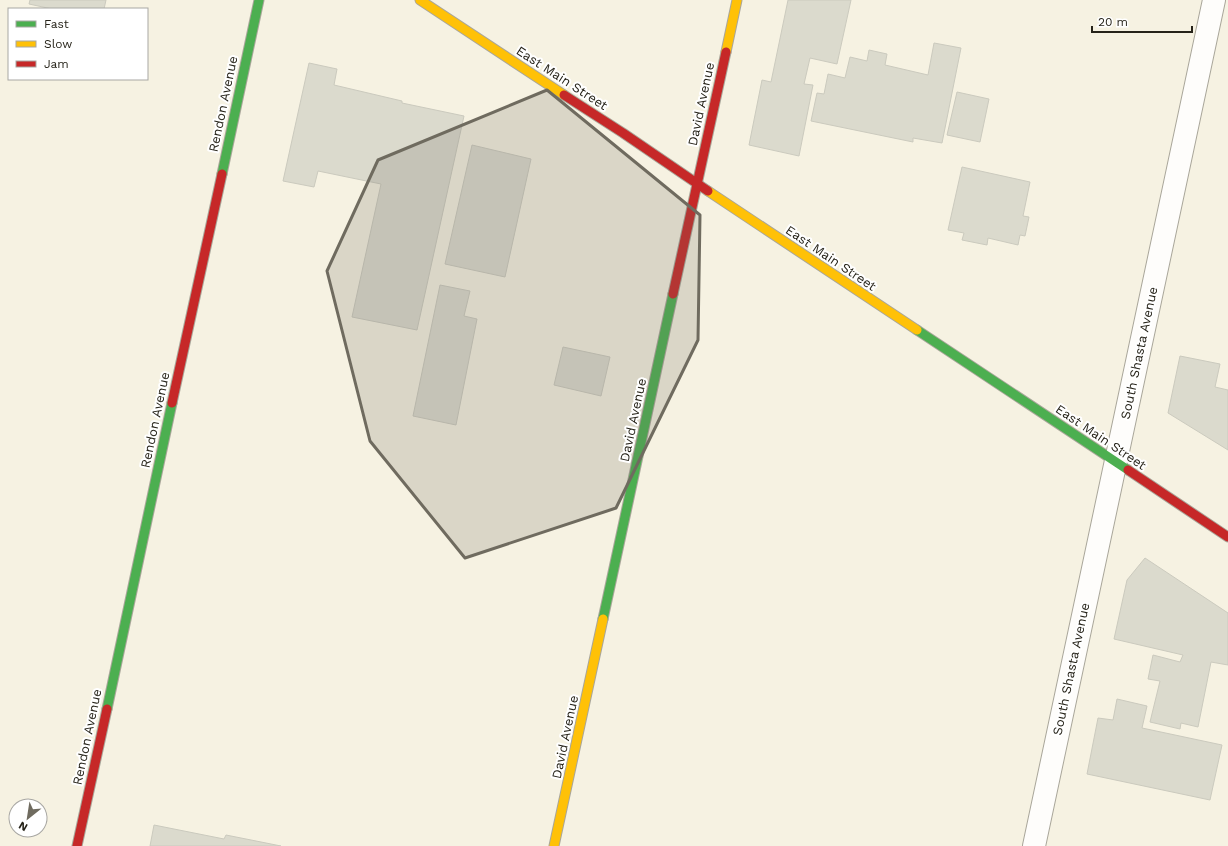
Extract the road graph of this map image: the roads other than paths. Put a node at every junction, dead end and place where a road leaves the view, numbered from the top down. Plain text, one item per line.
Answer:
1 (259, 0) edge
2 (420, 0) edge
3 (736, 0) edge
4 (1214, 0) edge
5 (697, 184) junction
6 (1116, 462) junction
7 (1228, 538) edge
8 (77, 846) edge
9 (554, 846) edge
10 (1034, 846) edge

1 - 8 street, Rendon Avenue
2 - 5 street, East Main Street
3 - 5 street, David Avenue
4 - 6 street, South Shasta Avenue
5 - 6 street, East Main Street
5 - 9 street, David Avenue
6 - 7 street, East Main Street
6 - 10 street, South Shasta Avenue

